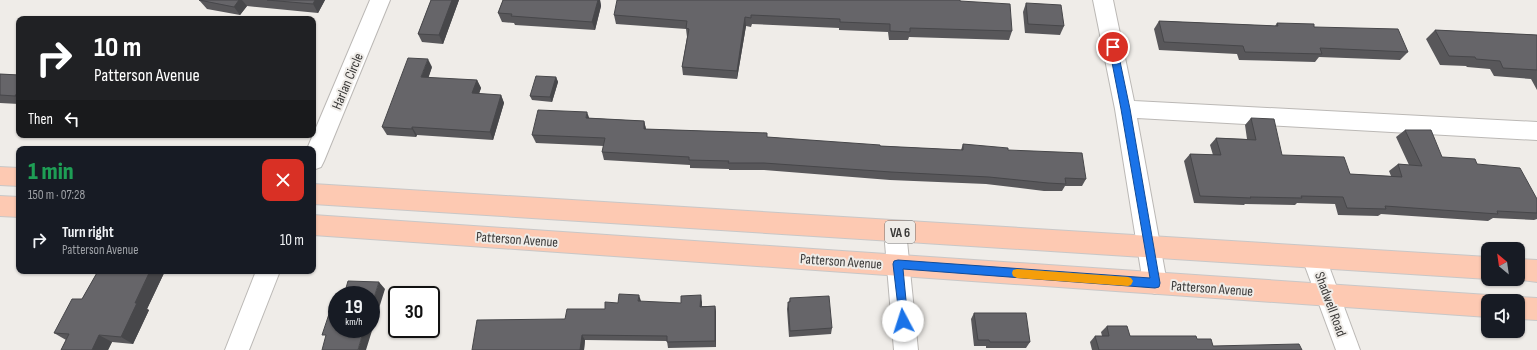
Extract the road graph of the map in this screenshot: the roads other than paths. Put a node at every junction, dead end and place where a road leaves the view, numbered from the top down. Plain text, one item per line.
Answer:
1 (380, 0) edge
2 (1103, 0) edge
3 (1125, 109) junction
4 (1537, 131) edge
5 (316, 154) edge
6 (0, 176) edge
7 (16, 178) edge
8 (316, 194) edge
9 (0, 206) edge
10 (16, 207) edge
11 (316, 225) edge
12 (895, 231) junction
13 (1149, 248) junction
14 (1314, 258) junction
15 (898, 264) junction
16 (1481, 268) edge
17 (1525, 270) edge
18 (1537, 271) edge
19 (267, 274) edge
20 (1155, 283) junction
21 (1328, 296) junction
22 (1481, 306) edge
23 (1525, 308) edge
24 (1537, 309) edge
25 (237, 350) edge
26 (906, 350) edge
27 (1348, 350) edge

1 - 5 street, Harlan Circle
2 - 3 street
3 - 4 street
3 - 13 street
6 - 7 main road
8 - 12 main road, VA 6
9 - 10 main road
11 - 15 main road, Patterson Avenue / VA 6
12 - 13 main road, VA 6
12 - 15 street
13 - 14 main road, VA 6
13 - 20 street
14 - 16 main road, VA 6
14 - 21 street, Shadwell Road
15 - 20 main road, Patterson Avenue / VA 6
15 - 26 street
17 - 18 main road
19 - 25 street
20 - 21 main road, Patterson Avenue / VA 6
21 - 22 main road, Patterson Avenue / VA 6
21 - 27 street, Shadwell Road
23 - 24 main road

